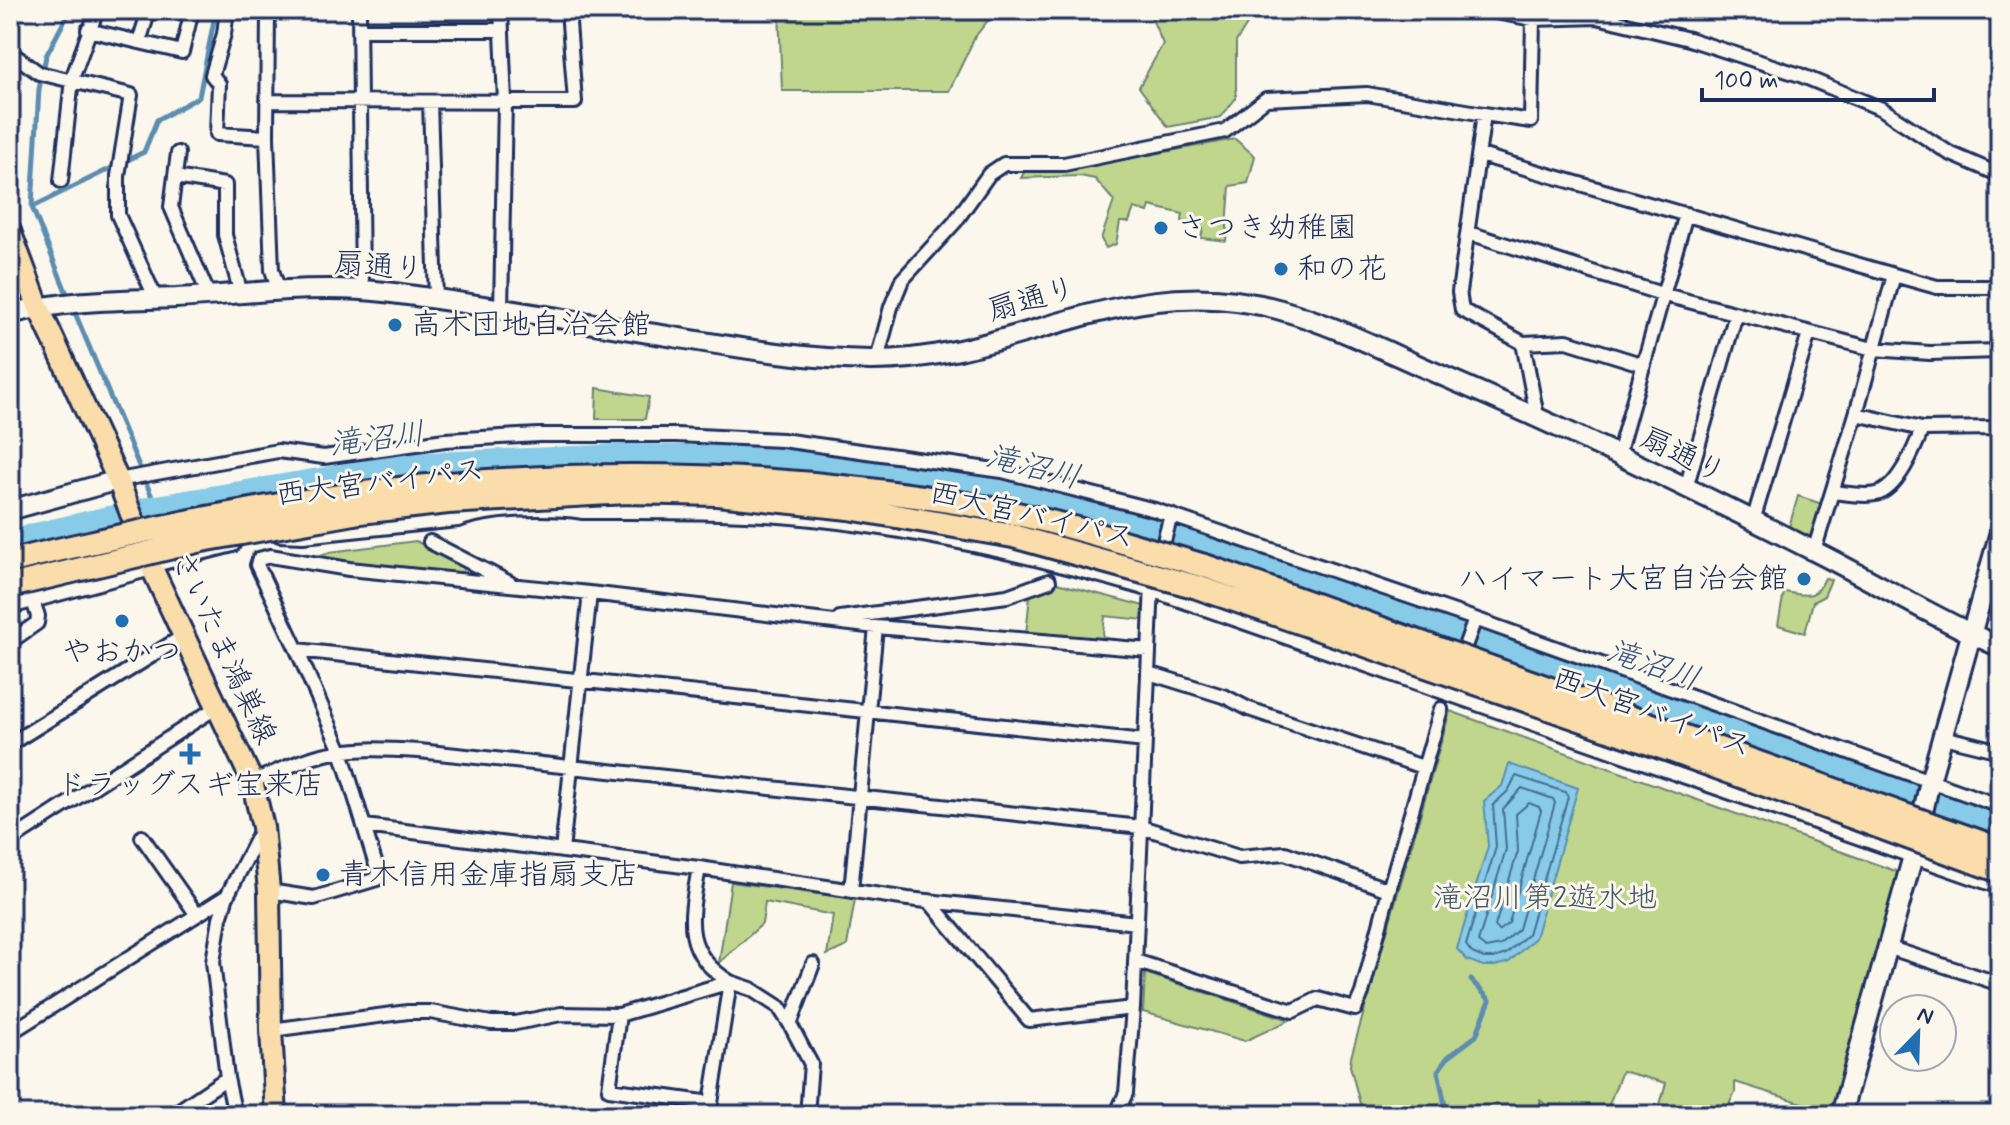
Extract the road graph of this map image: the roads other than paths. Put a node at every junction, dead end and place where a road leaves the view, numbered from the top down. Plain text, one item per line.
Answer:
1 (97, 10) edge
2 (149, 10) edge
3 (192, 10) edge
4 (227, 10) edge
5 (268, 10) edge
6 (359, 10) edge
7 (501, 10) edge
8 (573, 10) edge
9 (1485, 10) edge
10 (1619, 10) edge
11 (1597, 17) junction
12 (1533, 19) junction
13 (88, 30) junction
14 (359, 30) junction
15 (502, 30) junction
16 (139, 42) junction
17 (10, 52) edge
18 (72, 79) junction
19 (267, 101) junction
20 (358, 101) junction
21 (505, 101) junction
22 (430, 102) junction
23 (1484, 114) junction
24 (267, 137) junction
25 (178, 153) dead end
26 (1480, 155) junction
27 (2000, 175) edge
28 (175, 177) junction
29 (61, 181) dead end
30 (1686, 214) junction
31 (10, 231) edge
32 (1469, 233) junction
33 (1894, 275) junction
34 (2000, 287) edge
35 (362, 290) junction
36 (279, 291) junction
37 (241, 294) junction
38 (1665, 295) junction
39 (209, 296) junction
40 (156, 299) junction
41 (436, 300) junction
42 (38, 306) junction
43 (501, 310) junction
44 (10, 314) edge
45 (1736, 314) junction
46 (1809, 333) junction
47 (1523, 343) junction
48 (1873, 349) junction
49 (2000, 351) edge
50 (877, 360) junction
51 (1644, 365) junction
52 (1856, 414) junction
53 (1537, 416) junction
54 (2000, 428) edge
55 (1922, 429) junction
56 (1618, 455) junction
57 (120, 485) junction
58 (1686, 488) junction
59 (1832, 492) junction
60 (10, 510) edge
61 (1171, 515) junction
62 (1753, 521) junction
63 (2000, 532) edge
64 (430, 542) dead end
65 (1814, 551) junction
66 (10, 562) edge
67 (151, 566) junction
68 (1049, 581) dead end
69 (10, 586) edge
70 (517, 586) junction
71 (1151, 590) junction
72 (590, 593) junction
73 (32, 598) junction
74 (10, 604) edge
75 (821, 620) junction
76 (1475, 620) junction
77 (876, 627) junction
78 (1972, 634) junction
79 (185, 635) junction
80 (10, 642) edge
81 (2000, 647) edge
82 (297, 650) junction
83 (1149, 650) junction
84 (1149, 673) junction
85 (581, 680) junction
86 (1447, 693) junction
87 (217, 707) junction
88 (1441, 709) dead end
89 (868, 711) junction
90 (1943, 737) junction
91 (1145, 741) junction
92 (10, 744) edge
93 (341, 751) junction
94 (2000, 751) edge
95 (1423, 767) junction
96 (571, 769) junction
97 (252, 781) junction
98 (1929, 784) junction
99 (860, 797) junction
100 (2000, 806) edge
101 (365, 826) junction
102 (263, 827) junction
103 (1141, 827) junction
104 (142, 837) dead end
105 (10, 841) edge
106 (2000, 849) edge
107 (562, 851) junction
108 (1913, 856) junction
109 (699, 868) junction
110 (2000, 871) edge
111 (2000, 887) edge
112 (1389, 890) junction
113 (269, 891) junction
114 (851, 891) junction
115 (227, 896) junction
116 (929, 901) junction
117 (197, 915) junction
118 (1137, 923) junction
119 (1887, 947) junction
120 (1135, 961) junction
121 (813, 964) dead end
122 (730, 982) junction
123 (2000, 984) edge
124 (1133, 1008) junction
125 (619, 1015) junction
126 (790, 1024) junction
127 (271, 1030) junction
128 (10, 1033) edge
129 (227, 1078) junction
130 (172, 1115) edge
131 (235, 1115) edge
132 (276, 1115) edge
133 (807, 1115) edge
134 (1116, 1115) edge
135 (1841, 1115) edge

1 - 13 street
2 - 16 street
3 - 16 street
4 - 24 street
5 - 19 street
6 - 14 street
7 - 15 street
8 - 21 street
9 - 12 street
10 - 11 street
11 - 12 street
11 - 27 street
12 - 23 street
13 - 16 street
13 - 18 street
14 - 15 street
14 - 20 street
15 - 21 street
17 - 18 street
18 - 29 street
18 - 40 street
19 - 20 street
19 - 24 street
20 - 22 street
20 - 35 street
21 - 22 street
21 - 43 street
22 - 41 street
23 - 26 street
23 - 50 street
24 - 36 street
25 - 28 street
26 - 30 street
26 - 32 street
28 - 37 street
28 - 39 street
30 - 33 street
30 - 38 street
31 - 42 main road, さいたま鴻巣線
32 - 38 street
32 - 47 street
33 - 34 street
33 - 48 street
35 - 36 street, 扇通り
35 - 41 street, 扇通り
36 - 37 street, 扇通り
37 - 39 street, 扇通り
38 - 45 street
38 - 51 street
39 - 40 street, 扇通り
40 - 42 street, 扇通り
41 - 43 street, 扇通り
42 - 44 street, 扇通り
42 - 57 main road, さいたま鴻巣線
43 - 50 street, 扇通り
45 - 46 street
45 - 58 street
46 - 48 street
46 - 62 street
47 - 51 street
47 - 53 street
48 - 49 street
48 - 52 street
50 - 53 street, 扇通り
51 - 56 street
52 - 55 street
52 - 59 street
53 - 56 street, 扇通り
54 - 55 street
55 - 59 street
56 - 58 street, 扇通り
57 - 60 street
57 - 61 street
57 - 67 main road, さいたま鴻巣線
58 - 62 street, 扇通り
59 - 65 street
61 - 71 street
61 - 76 street
62 - 65 street, 扇通り
63 - 78 street
64 - 70 street
65 - 78 street, 扇通り
66 - 106 highway, 西大宮バイパス, bridge
67 - 71 street
67 - 73 street
67 - 79 main road, さいたま鴻巣線
68 - 75 street
69 - 110 highway, 西大宮バイパス, bridge
70 - 72 street
70 - 82 street
71 - 83 street
71 - 86 street
72 - 75 street
72 - 85 street
73 - 74 street
73 - 80 street
75 - 77 street
76 - 86 street
76 - 98 street
77 - 83 street
77 - 89 street
78 - 81 street, 扇通り
78 - 90 street
79 - 87 main road, さいたま鴻巣線
79 - 92 street
82 - 85 street
82 - 93 street
83 - 84 street
84 - 91 street
84 - 95 street
85 - 89 street
85 - 96 street
86 - 108 street
87 - 97 main road, さいたま鴻巣線
87 - 105 street
88 - 95 street
89 - 91 street
89 - 99 street
90 - 94 street
90 - 98 street
91 - 103 street
93 - 96 street
93 - 97 street
93 - 101 street
95 - 112 street
96 - 99 street
96 - 107 street
97 - 102 main road, さいたま鴻巣線
98 - 100 street
98 - 108 street
99 - 103 street
99 - 114 street
101 - 107 street
101 - 113 street
102 - 113 main road, さいたま鴻巣線
102 - 115 street
103 - 112 street
103 - 118 street
104 - 117 street
107 - 109 street
108 - 111 street
108 - 119 street
109 - 114 street
109 - 122 street
112 - 120 street
113 - 127 main road, さいたま鴻巣線
114 - 116 street
115 - 117 street
115 - 129 street
116 - 118 street
116 - 124 street
117 - 128 street
118 - 120 street
119 - 123 street
119 - 135 street
120 - 124 street
121 - 126 street
122 - 125 street
122 - 125 street
122 - 126 street
124 - 134 street
125 - 127 street
126 - 133 street
127 - 132 main road, さいたま鴻巣線
129 - 130 street
129 - 131 street

